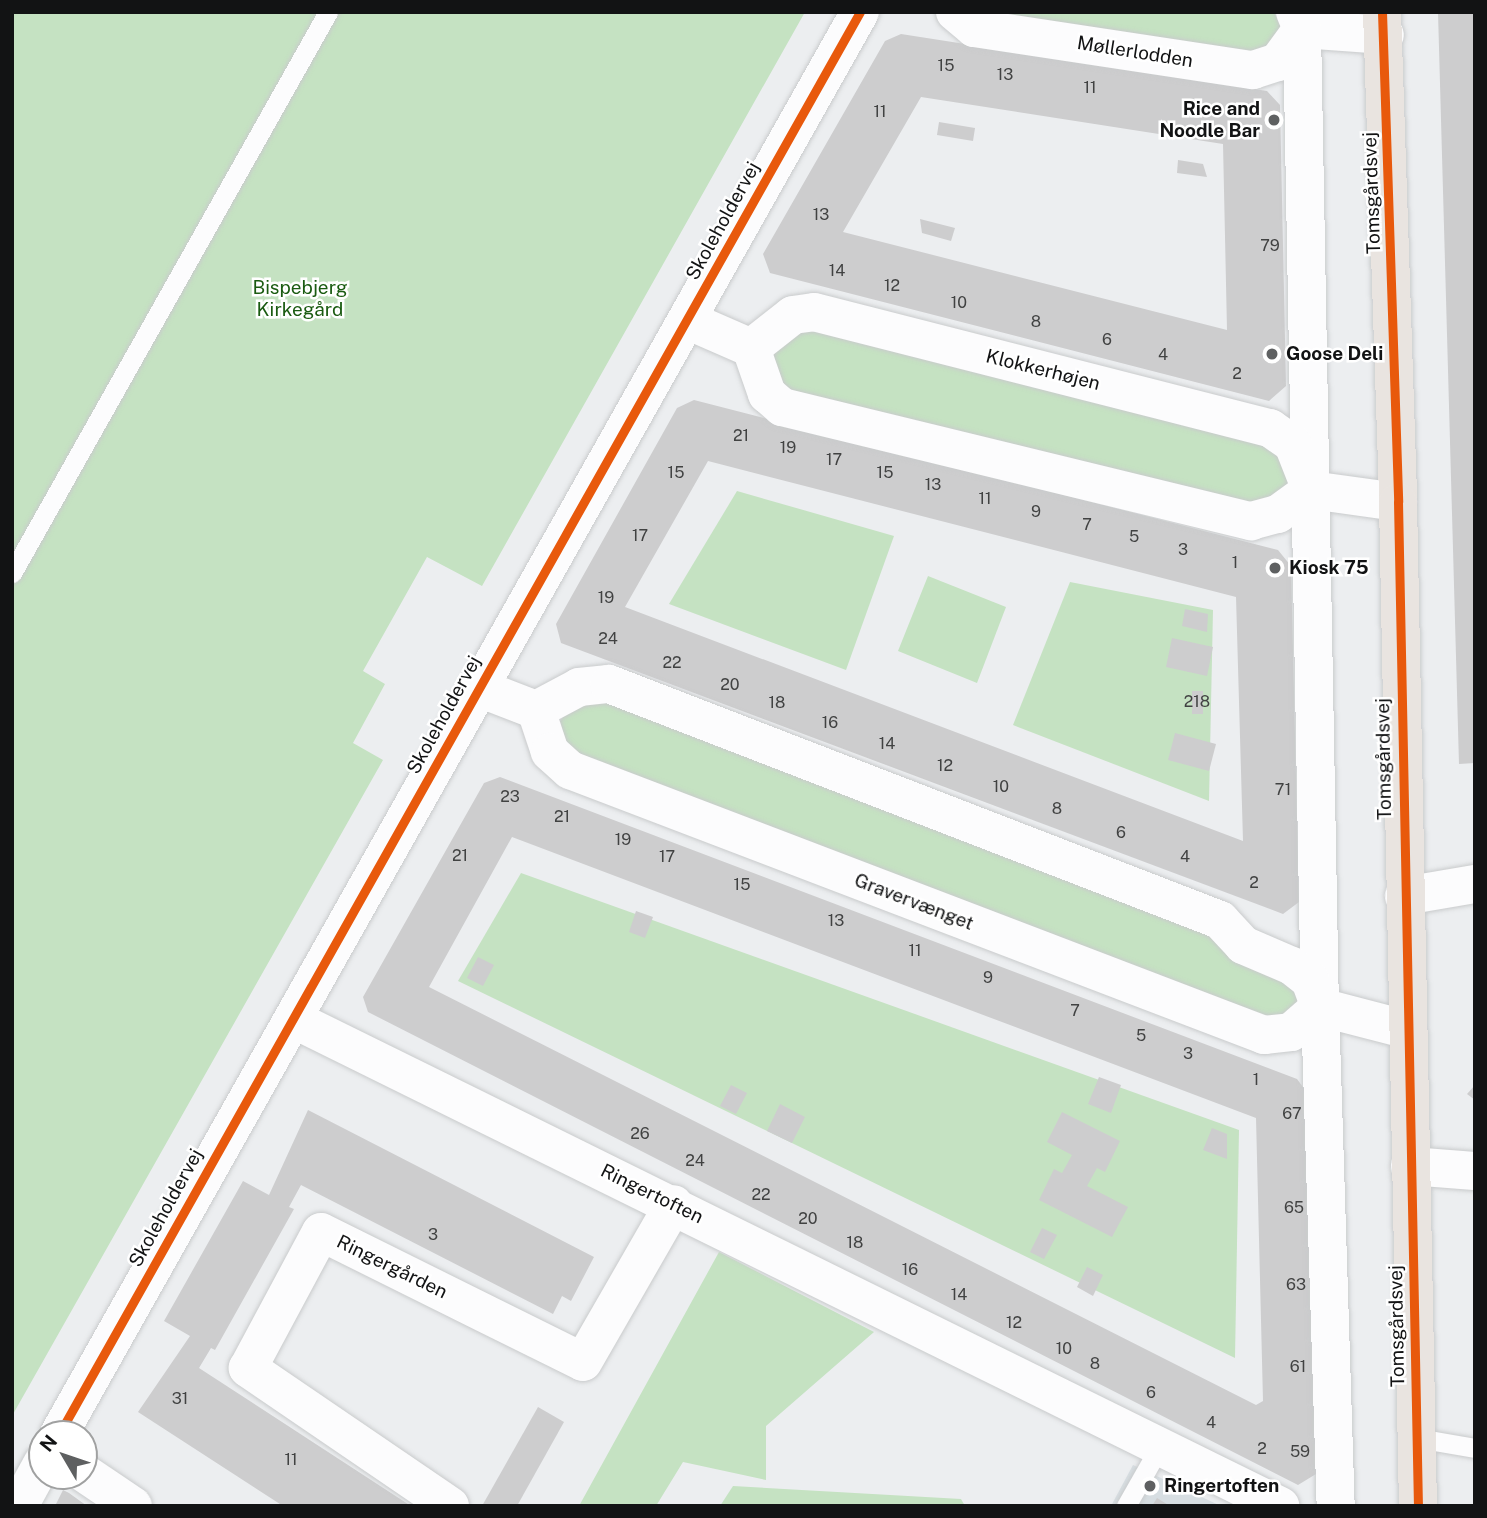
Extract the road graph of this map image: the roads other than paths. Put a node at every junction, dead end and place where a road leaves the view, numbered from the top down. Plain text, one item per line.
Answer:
1 (328, 12) edge
2 (860, 12) edge
3 (955, 12) edge
4 (1299, 21) edge
5 (1384, 24) edge
6 (687, 320) junction
7 (751, 348) junction
8 (1311, 490) junction
9 (1398, 502) junction
10 (12, 573) edge
11 (479, 688) junction
12 (536, 709) junction
13 (1475, 884) edge
14 (1404, 896) junction
15 (1320, 1007) junction
16 (293, 1019) junction
17 (1408, 1030) junction
18 (1410, 1166) junction
19 (1475, 1171) edge
20 (674, 1204) junction
21 (67, 1420) edge
22 (1417, 1438) junction
23 (1159, 1448) junction
24 (1475, 1448) edge
25 (98, 1482) edge
26 (28, 1490) edge
27 (19, 1506) edge
28 (133, 1506) edge
29 (450, 1506) edge
30 (1126, 1506) edge
31 (1280, 1506) edge
32 (1336, 1506) edge
33 (1419, 1506) edge

1 - 10 lane
2 - 6 street, Skoleholdervej
3 - 4 street, Møllerlodden
4 - 5 street
4 - 8 street
5 - 9 main road, Tomsgårdsvej
6 - 7 street
6 - 11 street, Skoleholdervej
7 - 8 street
7 - 8 street, Klokkerhøjen
8 - 9 street
8 - 15 street
9 - 14 main road, Tomsgårdsvej
11 - 12 street
11 - 16 street, Skoleholdervej
12 - 15 street
12 - 15 street, Gravervænget
13 - 14 street
14 - 17 main road, Tomsgårdsvej
15 - 17 street
15 - 32 street
16 - 20 street, Ringertoften
16 - 21 street, Skoleholdervej
17 - 18 main road, Tomsgårdsvej
18 - 19 street
18 - 22 main road, Tomsgårdsvej
20 - 23 street, Ringertoften
20 - 29 street, Ringergården
22 - 24 lane
22 - 33 main road, Tomsgårdsvej
23 - 30 lane
23 - 31 street, Ringertoften
25 - 28 street
26 - 27 street

